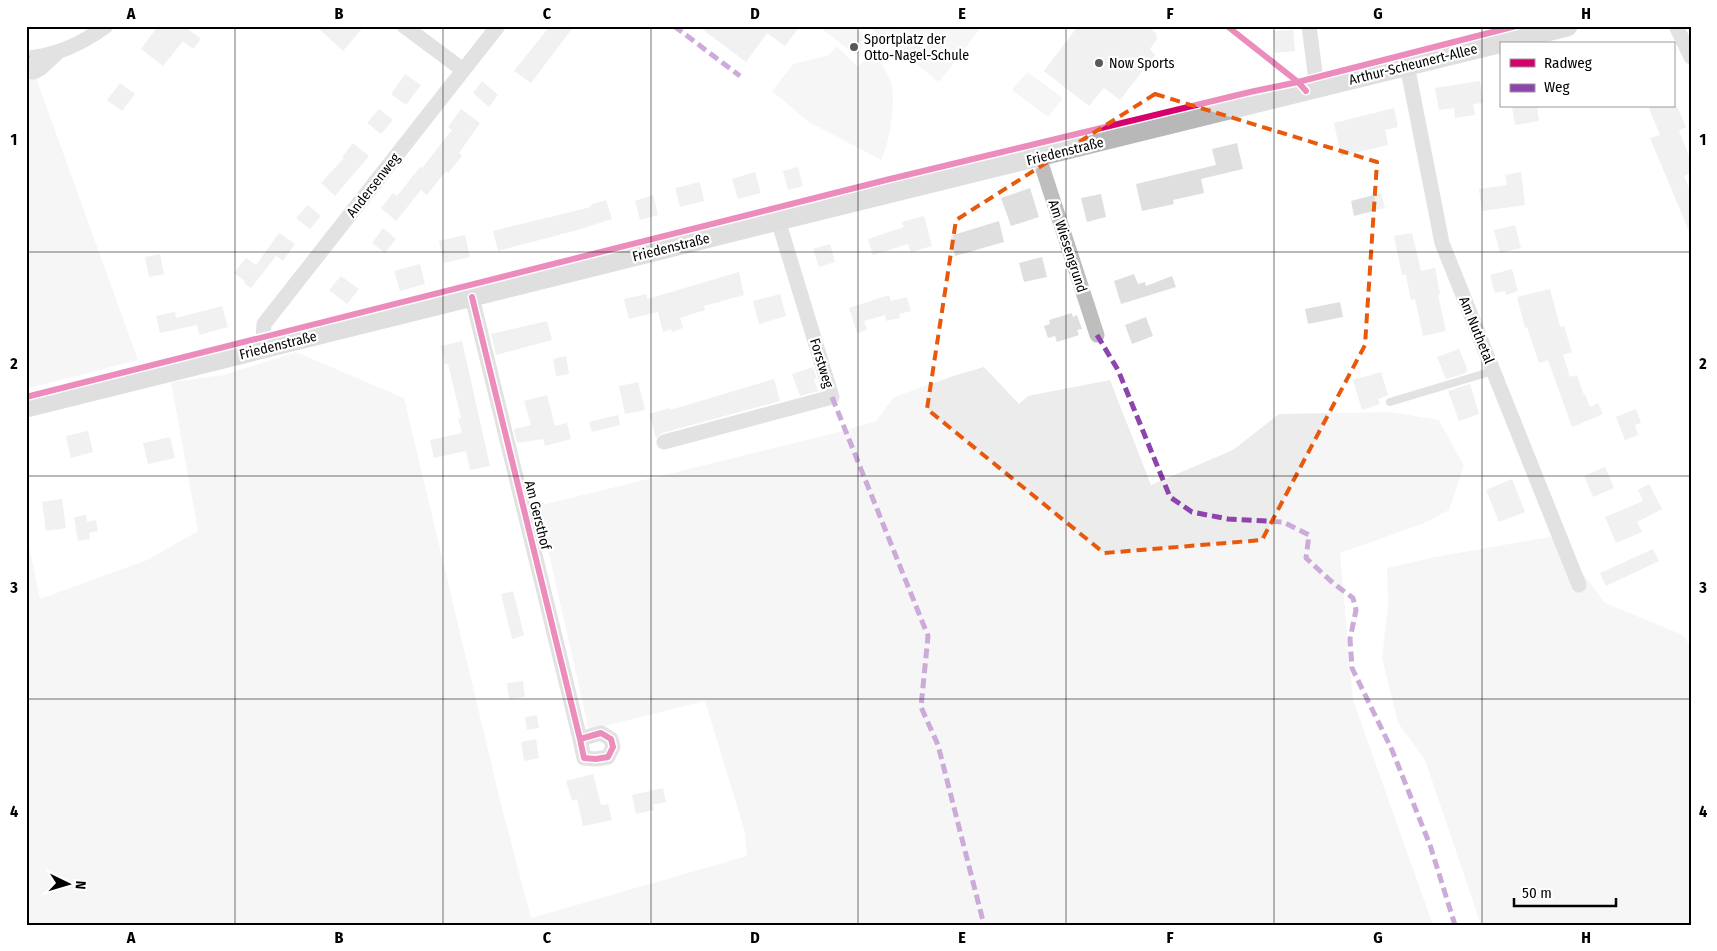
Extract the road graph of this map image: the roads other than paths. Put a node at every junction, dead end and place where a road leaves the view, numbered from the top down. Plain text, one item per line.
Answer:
1 (106, 26) edge
2 (404, 26) edge
3 (498, 26) edge
4 (1309, 26) edge
5 (1567, 26) edge
6 (1676, 26) edge
7 (1500, 42) edge
8 (1501, 42) edge
9 (58, 52) junction
10 (1691, 57) edge
11 (26, 61) edge
12 (1407, 65) junction
13 (463, 70) junction
14 (26, 71) edge
15 (1317, 88) junction
16 (1039, 157) junction
17 (778, 220) junction
18 (472, 297) junction
19 (1097, 335) dead end
20 (266, 348) junction
21 (1493, 371) junction
22 (1390, 402) dead end
23 (26, 408) edge
24 (664, 442) dead end
25 (1579, 585) dead end
26 (580, 738) dead end

1 - 9 street
2 - 13 street
3 - 13 street, Andersenweg
4 - 15 street
5 - 8 main road, Arthur-Scheunert-Allee
6 - 10 street
7 - 12 main road, Arthur-Scheunert-Allee
9 - 11 street
9 - 14 street
12 - 15 main road, Arthur-Scheunert-Allee
12 - 21 street, Am Nuthetal
13 - 20 street, Andersenweg
15 - 16 main road, Friedenstraße
16 - 17 main road, Friedenstraße
16 - 19 street, Am Wiesengrund
17 - 18 main road, Friedenstraße
17 - 24 street, Forstweg
18 - 20 main road, Friedenstraße
18 - 26 street, Am Gersthof
20 - 23 main road, Friedenstraße
21 - 22 lane
21 - 25 street, Am Nuthetal

